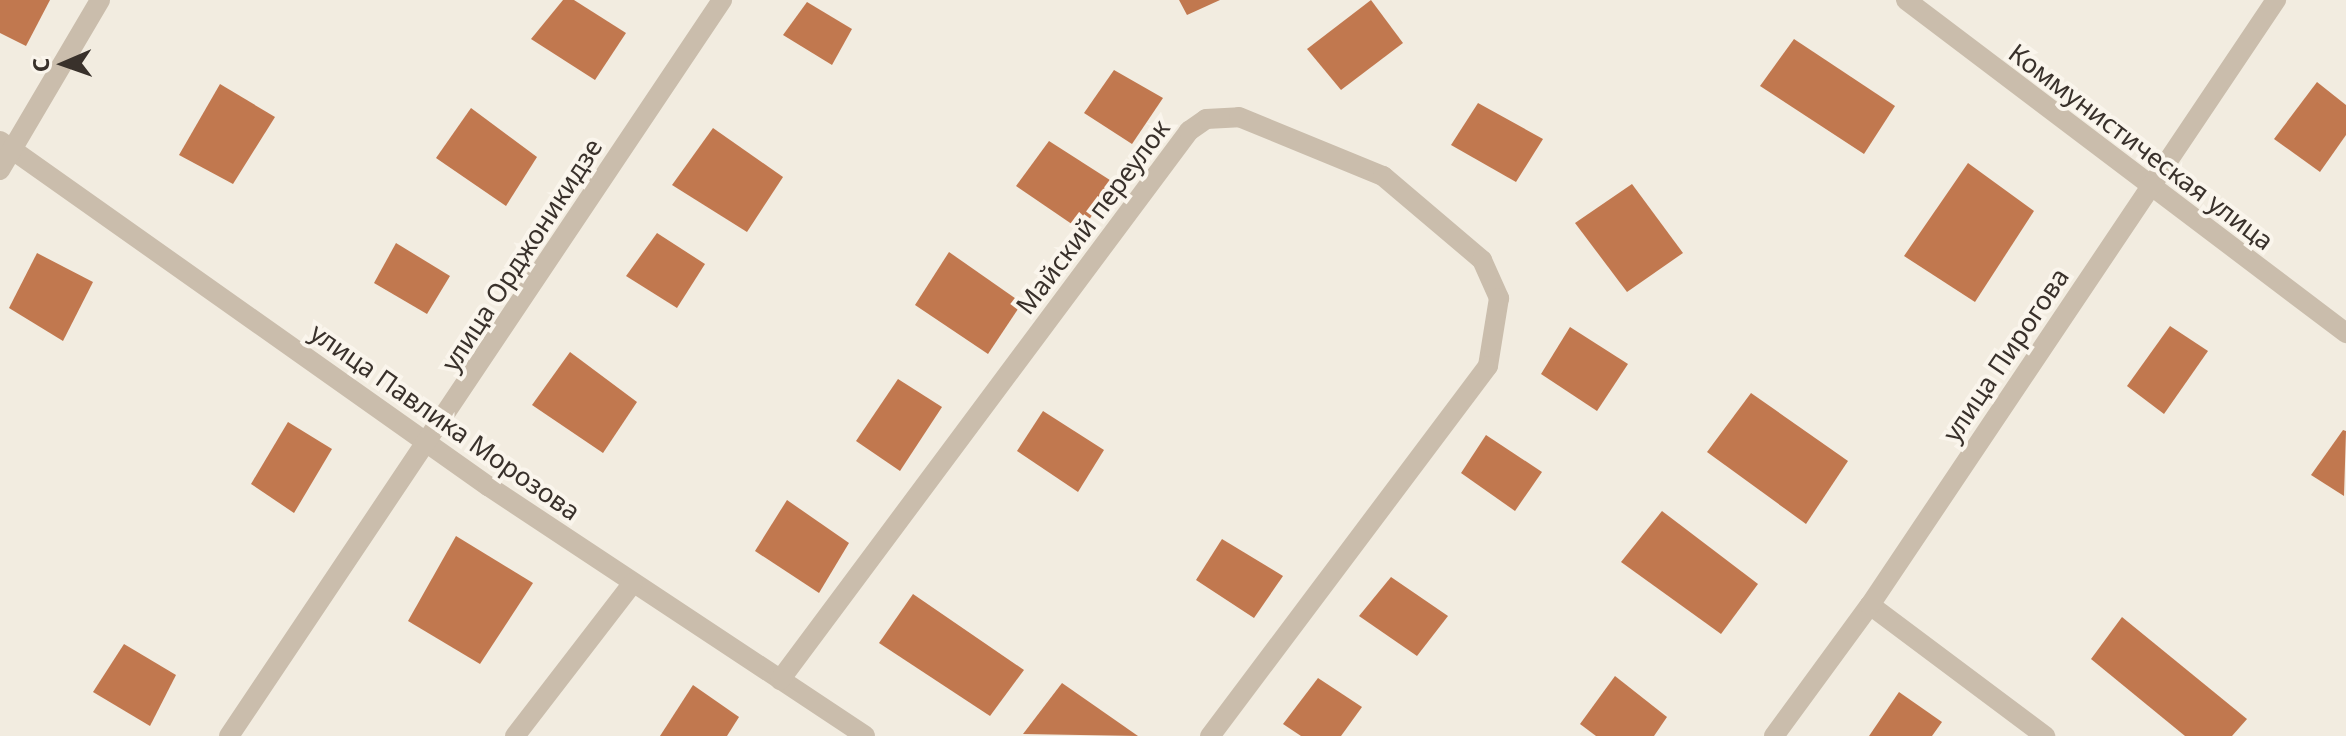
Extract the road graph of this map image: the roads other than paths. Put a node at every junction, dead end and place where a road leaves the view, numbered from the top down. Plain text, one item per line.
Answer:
1 (100, 0) edge
2 (722, 0) edge
3 (1906, 0) edge
4 (2276, 0) edge
5 (6, 146) edge
6 (0, 170) edge
7 (2149, 189) junction
8 (2346, 333) edge
9 (429, 444) junction
10 (633, 583) junction
11 (1870, 605) junction
12 (780, 680) junction
13 (229, 736) edge
14 (515, 736) edge
15 (865, 736) edge
16 (1210, 736) edge
17 (1774, 736) edge
18 (2045, 736) edge

1 - 5 street
2 - 9 street, улица Орджоникидзе
3 - 7 street, Коммунистическая улица
4 - 7 street, улица Пирогова
5 - 6 street
5 - 9 street, улица Павлика Морозова
7 - 8 street, Коммунистическая улица
7 - 11 street, улица Пирогова
9 - 10 street, улица Павлика Морозова
9 - 13 street, улица Орджоникидзе
10 - 12 street, улица Павлика Морозова
10 - 14 street
11 - 17 street, улица Пирогова
11 - 18 street
12 - 15 street, улица Павлика Морозова
12 - 16 street, Майский переулок

